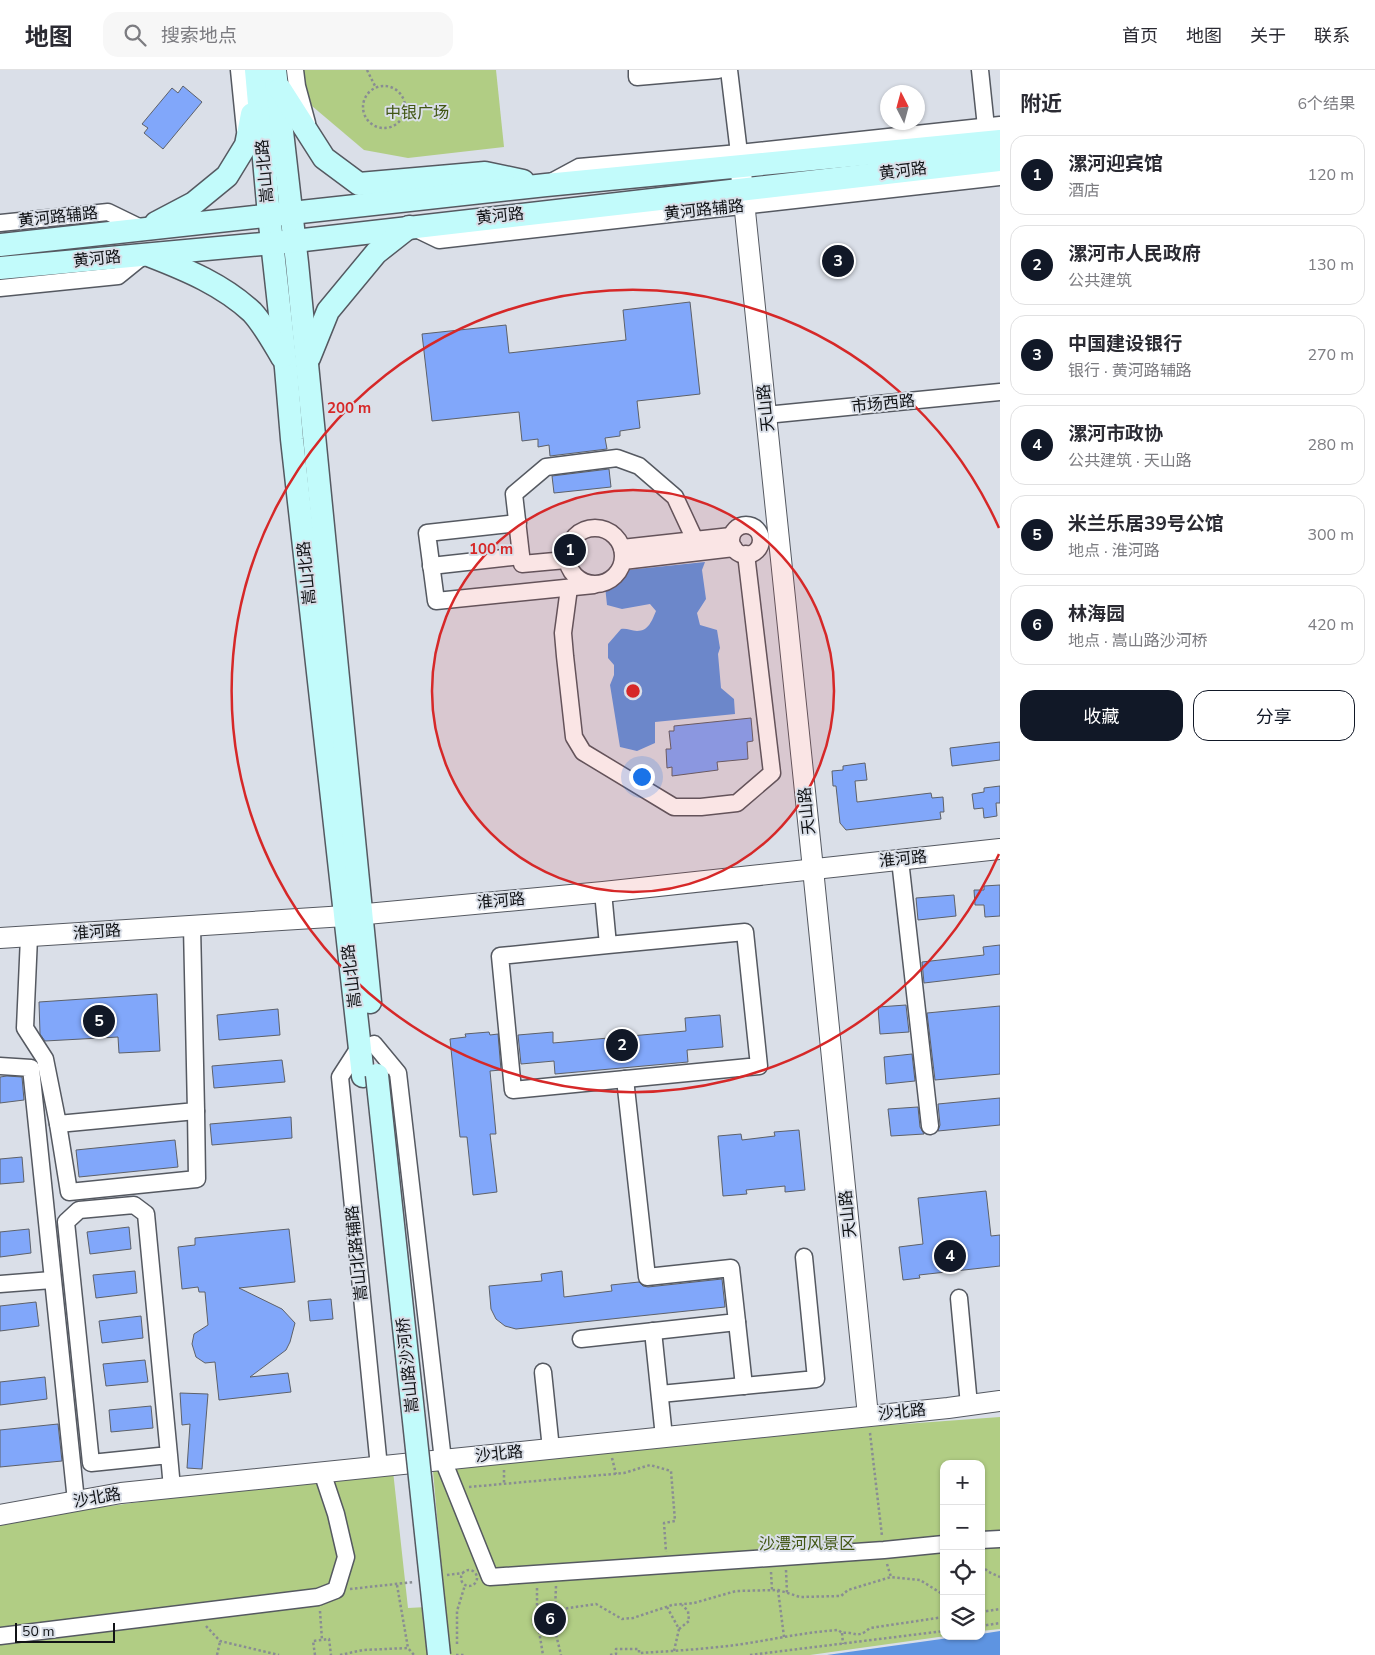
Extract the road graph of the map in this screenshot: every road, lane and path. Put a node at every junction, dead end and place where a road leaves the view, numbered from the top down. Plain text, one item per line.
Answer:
1 (239, 70) edge
2 (296, 70) edge
3 (367, 70) edge
4 (637, 70) edge
5 (718, 70) edge
6 (729, 70) edge
7 (980, 70) edge
8 (266, 76) edge
9 (376, 88) junction
10 (995, 131) edge
11 (310, 137) junction
12 (246, 146) junction
13 (739, 160) junction
14 (1000, 160) edge
15 (1000, 177) edge
16 (546, 185) junction
17 (744, 198) junction
18 (292, 212) junction
19 (269, 215) junction
20 (0, 222) edge
21 (410, 226) junction
22 (143, 229) junction
23 (295, 241) junction
24 (272, 243) junction
25 (0, 245) edge
26 (145, 254) junction
27 (0, 268) edge
28 (0, 288) edge
29 (296, 363) junction
30 (1000, 392) edge
31 (766, 415) junction
32 (518, 523) junction
33 (770, 535) junction
34 (695, 540) junction
35 (737, 546) junction
36 (622, 554) junction
37 (522, 556) junction
38 (566, 560) junction
39 (432, 566) junction
40 (594, 585) junction
41 (569, 588) junction
42 (1000, 849) edge
43 (900, 860) junction
44 (813, 869) junction
45 (603, 892) junction
46 (353, 915) junction
47 (192, 926) junction
48 (29, 937) junction
49 (0, 938) edge
50 (608, 946) junction
51 (367, 1045) junction
52 (0, 1066) edge
53 (370, 1076) junction
54 (624, 1079) junction
55 (196, 1111) junction
56 (58, 1124) junction
57 (930, 1126) dead end
58 (804, 1257) dead end
59 (52, 1280) junction
60 (0, 1284) edge
61 (959, 1298) dead end
62 (737, 1322) junction
63 (653, 1332) junction
64 (581, 1340) dead end
65 (543, 1372) dead end
66 (744, 1386) junction
67 (660, 1394) junction
68 (1000, 1401) edge
69 (969, 1405) junction
70 (868, 1416) junction
71 (664, 1437) junction
72 (551, 1449) junction
73 (607, 1453) dead end
74 (169, 1455) junction
75 (443, 1460) junction
76 (379, 1467) junction
77 (322, 1472) junction
78 (616, 1474) junction
79 (172, 1488) junction
80 (456, 1491) junction
81 (76, 1502) junction
82 (0, 1515) edge
83 (1000, 1539) edge
84 (985, 1540) edge
85 (940, 1544) edge
86 (884, 1550) junction
87 (777, 1557) junction
88 (667, 1565) junction
89 (985, 1569) edge
90 (556, 1573) junction
91 (449, 1574) dead end
92 (463, 1574) junction
93 (537, 1574) junction
94 (891, 1577) junction
95 (1000, 1577) edge
96 (406, 1583) junction
97 (465, 1585) junction
98 (336, 1590) junction
99 (772, 1590) junction
100 (778, 1590) junction
101 (940, 1592) edge
102 (787, 1593) junction
103 (318, 1597) junction
104 (681, 1604) junction
105 (667, 1607) junction
106 (1000, 1609) edge
107 (537, 1610) junction
108 (555, 1610) junction
109 (985, 1611) edge
110 (202, 1612) junction
111 (940, 1618) edge
112 (1000, 1623) edge
113 (985, 1625) edge
114 (679, 1629) junction
115 (554, 1630) junction
116 (539, 1631) junction
117 (940, 1632) edge
118 (842, 1633) junction
119 (0, 1636) edge
120 (784, 1637) junction
121 (322, 1640) junction
122 (220, 1641) junction
123 (843, 1644) junction
124 (448, 1650) edge
125 (674, 1651) junction
126 (416, 1652) edge
127 (639, 1654) edge
128 (218, 1655) edge
129 (279, 1655) edge
130 (315, 1655) edge
131 (331, 1655) edge
132 (340, 1655) edge
133 (414, 1655) edge
134 (452, 1655) edge
135 (457, 1655) edge
136 (465, 1655) edge
137 (543, 1655) edge
138 (560, 1655) edge
139 (610, 1655) edge
140 (750, 1655) edge

1 - 12 street
2 - 11 street
3 - 9 path
4 - 5 street
6 - 13 street
7 - 10 street
8 - 11 main road
8 - 12 main road
8 - 18 main road, 嵩山北路
8 - 19 main road, 嵩山北路
9 - 9 path
10 - 13 main road, 黄河路
11 - 16 main road
12 - 22 main road
13 - 16 main road, 黄河路
13 - 17 street, 天山路
14 - 17 main road, 黄河路
15 - 17 street, 黄河路辅路
16 - 18 main road, 黄河路
17 - 21 main road, 黄河路
17 - 31 street, 天山路
18 - 19 main road, 黄河路
18 - 23 main road, 嵩山北路
19 - 22 main road, 黄河路
19 - 24 main road, 嵩山北路
20 - 22 street, 黄河路辅路
21 - 23 main road, 黄河路
21 - 29 main road
22 - 25 main road, 黄河路
23 - 24 main road, 黄河路
23 - 29 main road, 嵩山北路
24 - 26 main road, 黄河路
24 - 29 main road, 嵩山北路
26 - 27 main road, 黄河路
26 - 28 street
26 - 29 main road
29 - 46 main road, 嵩山北路
30 - 31 street, 市场西路
31 - 33 street, 天山路
32 - 34 street
32 - 37 street
32 - 39 street
33 - 35 street
33 - 35 street
33 - 44 street, 天山路
34 - 35 street
34 - 36 street
35 - 36 street
35 - 41 street
36 - 38 street
36 - 40 street
37 - 38 street
37 - 39 street
38 - 40 street
39 - 41 street
40 - 41 street
42 - 43 street, 淮河路
43 - 44 street, 淮河路
43 - 57 street
44 - 45 street, 淮河路
44 - 70 street, 天山路
45 - 46 street, 淮河路
45 - 50 street
46 - 47 street, 淮河路
46 - 51 main road, 嵩山北路
47 - 48 street, 淮河路
47 - 55 street
48 - 49 street, 淮河路
48 - 56 street
50 - 54 street
50 - 54 street
51 - 53 main road, 嵩山北路
51 - 75 street
51 - 76 street, 嵩山北路辅路
52 - 59 street
53 - 96 main road, 嵩山路沙河桥
53 - 124 main road, 嵩山路沙河桥, bridge
54 - 62 street
55 - 56 street
55 - 56 street
58 - 66 street
59 - 60 street
59 - 81 street
61 - 69 street
62 - 63 street
62 - 66 street
63 - 64 street
63 - 67 street
65 - 72 street
66 - 67 street
67 - 71 street
68 - 69 street, 沙北路
69 - 70 street, 沙北路
70 - 71 street, 沙北路
70 - 86 path
71 - 72 street, 沙北路
72 - 75 street, 沙北路
73 - 78 path
74 - 74 street
74 - 79 street
75 - 76 street, 沙北路
75 - 80 street
76 - 77 street, 沙北路
77 - 79 street, 沙北路
77 - 98 street
78 - 80 path
78 - 88 path
79 - 81 street, 沙北路
80 - 93 street
81 - 82 street, 沙北路
83 - 84 street
85 - 86 street
86 - 87 street
86 - 94 path
87 - 88 street
87 - 99 path
87 - 102 path
88 - 90 street
89 - 95 path
90 - 93 street
90 - 108 path
91 - 92 path
92 - 97 path
92 - 97 path
93 - 107 path
94 - 101 path
94 - 102 path
96 - 98 path
96 - 126 main road, 嵩山路沙河桥
96 - 126 path
97 - 124 path
98 - 103 street
99 - 100 path
99 - 104 path
100 - 102 path
100 - 120 path
103 - 110 street
103 - 121 path
104 - 105 path
104 - 114 path
105 - 108 path
105 - 114 path
106 - 109 path
107 - 108 path
107 - 116 path
108 - 115 path
110 - 119 street
110 - 122 path
111 - 118 path
112 - 113 path
114 - 125 path
115 - 116 path
115 - 138 path
116 - 137 path
117 - 123 path
118 - 120 path
118 - 123 path
120 - 125 path
121 - 130 path
121 - 131 path
122 - 128 path
122 - 129 path
123 - 140 path
125 - 127 path
126 - 132 path
126 - 133 path
127 - 139 path
134 - 135 path
135 - 136 path

